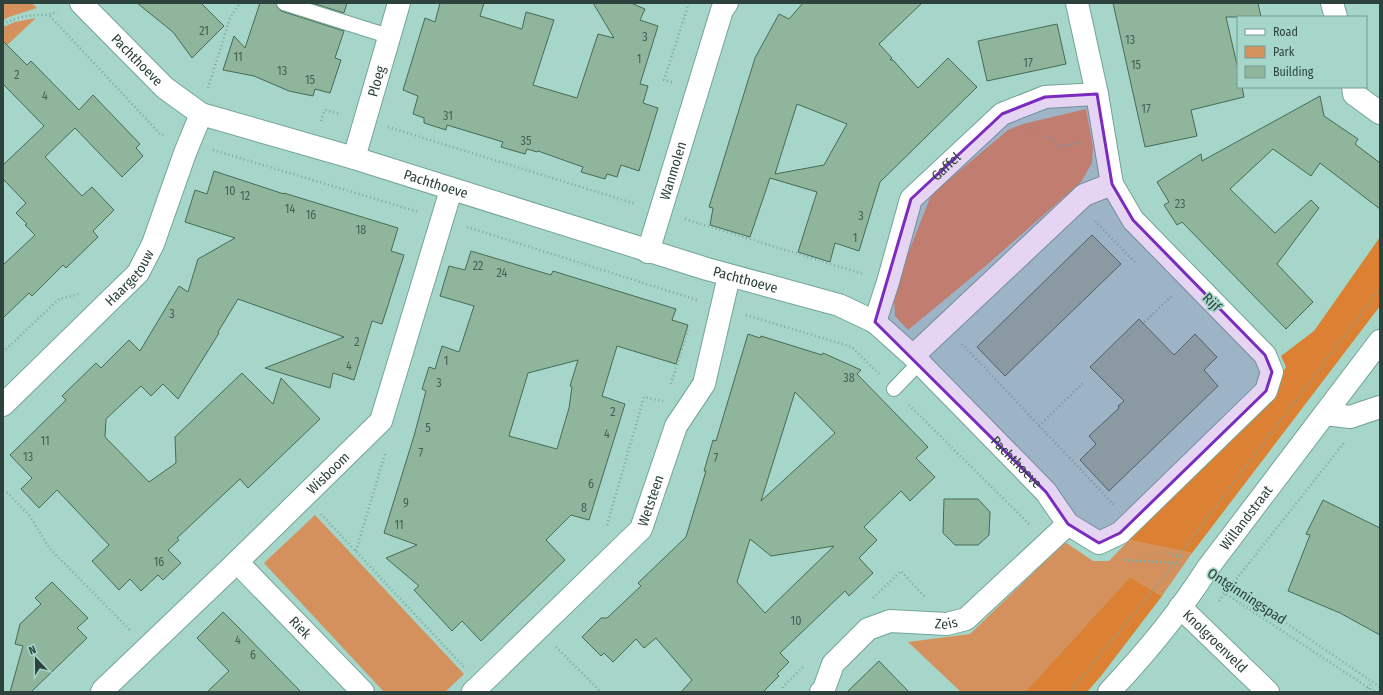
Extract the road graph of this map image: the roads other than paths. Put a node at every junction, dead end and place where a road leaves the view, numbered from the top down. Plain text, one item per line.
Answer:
1 (284, 3) edge
2 (398, 3) edge
3 (727, 3) edge
4 (1076, 3) edge
5 (1332, 3) edge
6 (72, 5) edge
7 (1336, 16) edge
8 (388, 36) junction
9 (1353, 88) edge
10 (1097, 94) junction
11 (1380, 113) edge
12 (201, 114) junction
13 (354, 158) junction
14 (1112, 184) junction
15 (451, 190) junction
16 (648, 252) junction
17 (729, 276) junction
18 (875, 322) junction
19 (1380, 341) edge
20 (916, 360) junction
21 (894, 389) road end
22 (3, 405) edge
23 (1380, 407) edge
24 (1325, 414) junction
25 (1068, 524) junction
26 (1104, 541) joint
27 (238, 562) junction
28 (1180, 607) junction
29 (477, 688) edge
30 (102, 692) edge
31 (363, 692) edge
32 (821, 692) edge
33 (1109, 692) edge
34 (1268, 692) edge

1 - 8 lane
2 - 8 street, Ploeg
3 - 16 street, Wanmolen
4 - 10 street, Rijf
5 - 7 street
6 - 12 street, Pachthoeve
8 - 13 street, Ploeg
9 - 11 street
10 - 14 street, Rijf
10 - 18 street, Gaffel
12 - 13 street, Pachthoeve
12 - 22 street, Haargetouw
13 - 15 street, Pachthoeve
14 - 20 street
14 - 26 street, Rijf
15 - 16 street, Pachthoeve
15 - 27 street, Wisboom
16 - 17 street, Pachthoeve
17 - 18 street, Pachthoeve
17 - 29 street, Wetsteen
18 - 20 street, Pachthoeve
19 - 24 street, Willandstraat
20 - 21 lane
20 - 25 street, Pachthoeve
23 - 24 street
24 - 28 street, Willandstraat
25 - 26 street, Pachthoeve
25 - 32 street, Zeis
27 - 30 street, Wisboom
27 - 31 street, Riek
28 - 33 street, Willandstraat
28 - 34 street, Knolgroenveld

